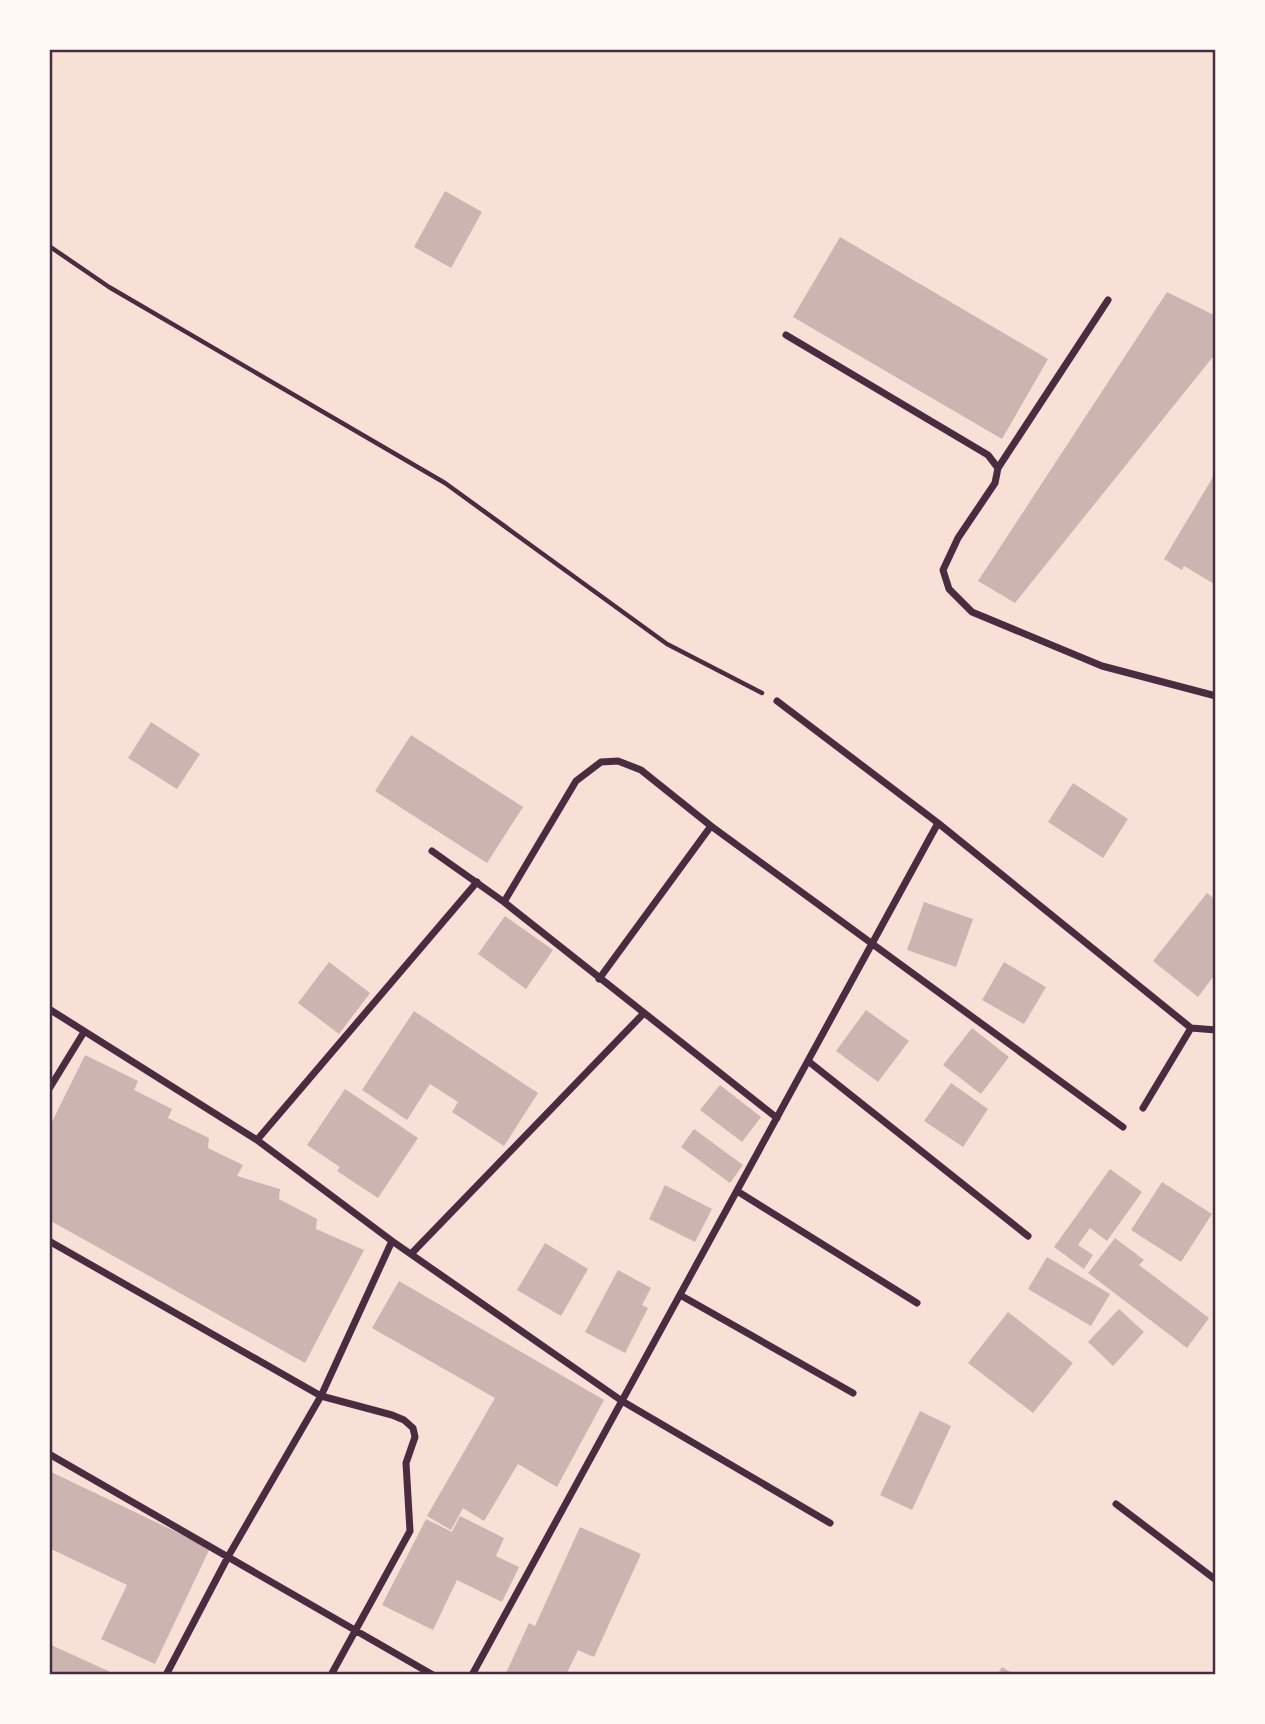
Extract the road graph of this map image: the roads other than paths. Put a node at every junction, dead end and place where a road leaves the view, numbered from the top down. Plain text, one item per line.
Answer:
1 (1108, 300) dead end
2 (786, 335) dead end
3 (998, 468) junction
4 (1216, 696) edge
5 (777, 701) road end
6 (937, 823) junction
7 (710, 826) junction
8 (432, 851) dead end
9 (477, 882) junction
10 (504, 902) junction
11 (873, 943) junction
12 (599, 979) junction
13 (49, 1009) edge
14 (644, 1013) junction
15 (1191, 1028) junction
16 (1216, 1030) edge
17 (84, 1032) junction
18 (808, 1061) junction
19 (49, 1089) edge
20 (1143, 1108) dead end
21 (777, 1118) junction
22 (1123, 1127) dead end
23 (257, 1140) junction
24 (737, 1191) junction
25 (1028, 1236) dead end
26 (49, 1241) edge
27 (392, 1241) junction
28 (412, 1253) junction
29 (680, 1295) junction
30 (917, 1303) dead end
31 (853, 1393) dead end
32 (321, 1396) junction
33 (622, 1401) junction
34 (49, 1454) edge
35 (1116, 1504) dead end
36 (830, 1523) dead end
37 (229, 1555) junction
38 (1216, 1580) edge
39 (355, 1631) junction
40 (166, 1675) edge
41 (331, 1675) edge
42 (433, 1675) edge
43 (472, 1675) edge

1 - 3 street
2 - 3 street
3 - 4 street
5 - 6 street
6 - 11 street
6 - 15 street
7 - 10 street
7 - 11 street
7 - 12 street
8 - 9 street
9 - 10 street
9 - 23 street
10 - 12 street
11 - 18 street
11 - 22 street
12 - 14 street
13 - 17 street
14 - 21 street
14 - 28 street
15 - 16 street
15 - 20 street
17 - 19 street
17 - 23 street
18 - 21 street
18 - 25 street
21 - 24 street
23 - 27 street
24 - 29 street
24 - 30 street
26 - 32 street
27 - 28 street
27 - 32 street
28 - 33 street
29 - 31 street
29 - 33 street
32 - 37 street
32 - 39 street
33 - 36 street
33 - 43 street
34 - 37 street
35 - 38 street
37 - 39 street
37 - 40 street
39 - 41 street
39 - 42 street

